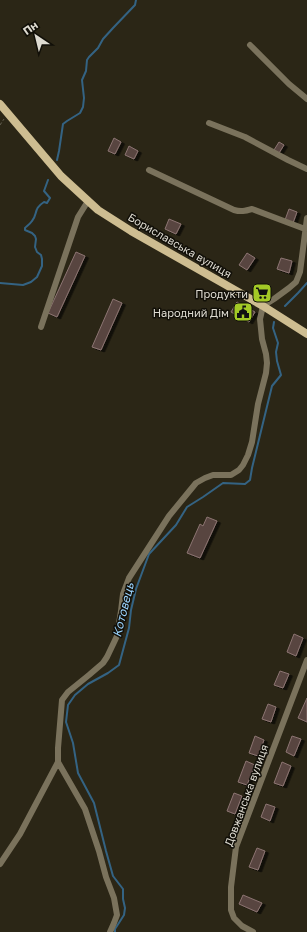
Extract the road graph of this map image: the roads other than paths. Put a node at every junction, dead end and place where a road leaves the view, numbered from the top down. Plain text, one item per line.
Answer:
1 (250, 45) dead end
2 (307, 99) edge
3 (0, 104) edge
4 (209, 122) dead end
5 (307, 169) edge
6 (150, 170) dead end
7 (88, 201) junction
8 (307, 218) edge
9 (305, 229) junction
10 (262, 306) junction
11 (41, 327) dead end
12 (307, 334) edge
13 (307, 660) edge
14 (58, 762) junction
15 (0, 864) edge
16 (110, 932) edge
17 (253, 932) edge

1 - 2 street
3 - 7 main road, Бориславська вулиця
4 - 5 street
6 - 9 street
7 - 10 main road, Бориславська вулиця
7 - 11 street
8 - 9 street
9 - 10 street
10 - 12 main road, Бориславська вулиця
10 - 14 street
13 - 17 street, Довжанська вулиця
14 - 15 street
14 - 16 street

